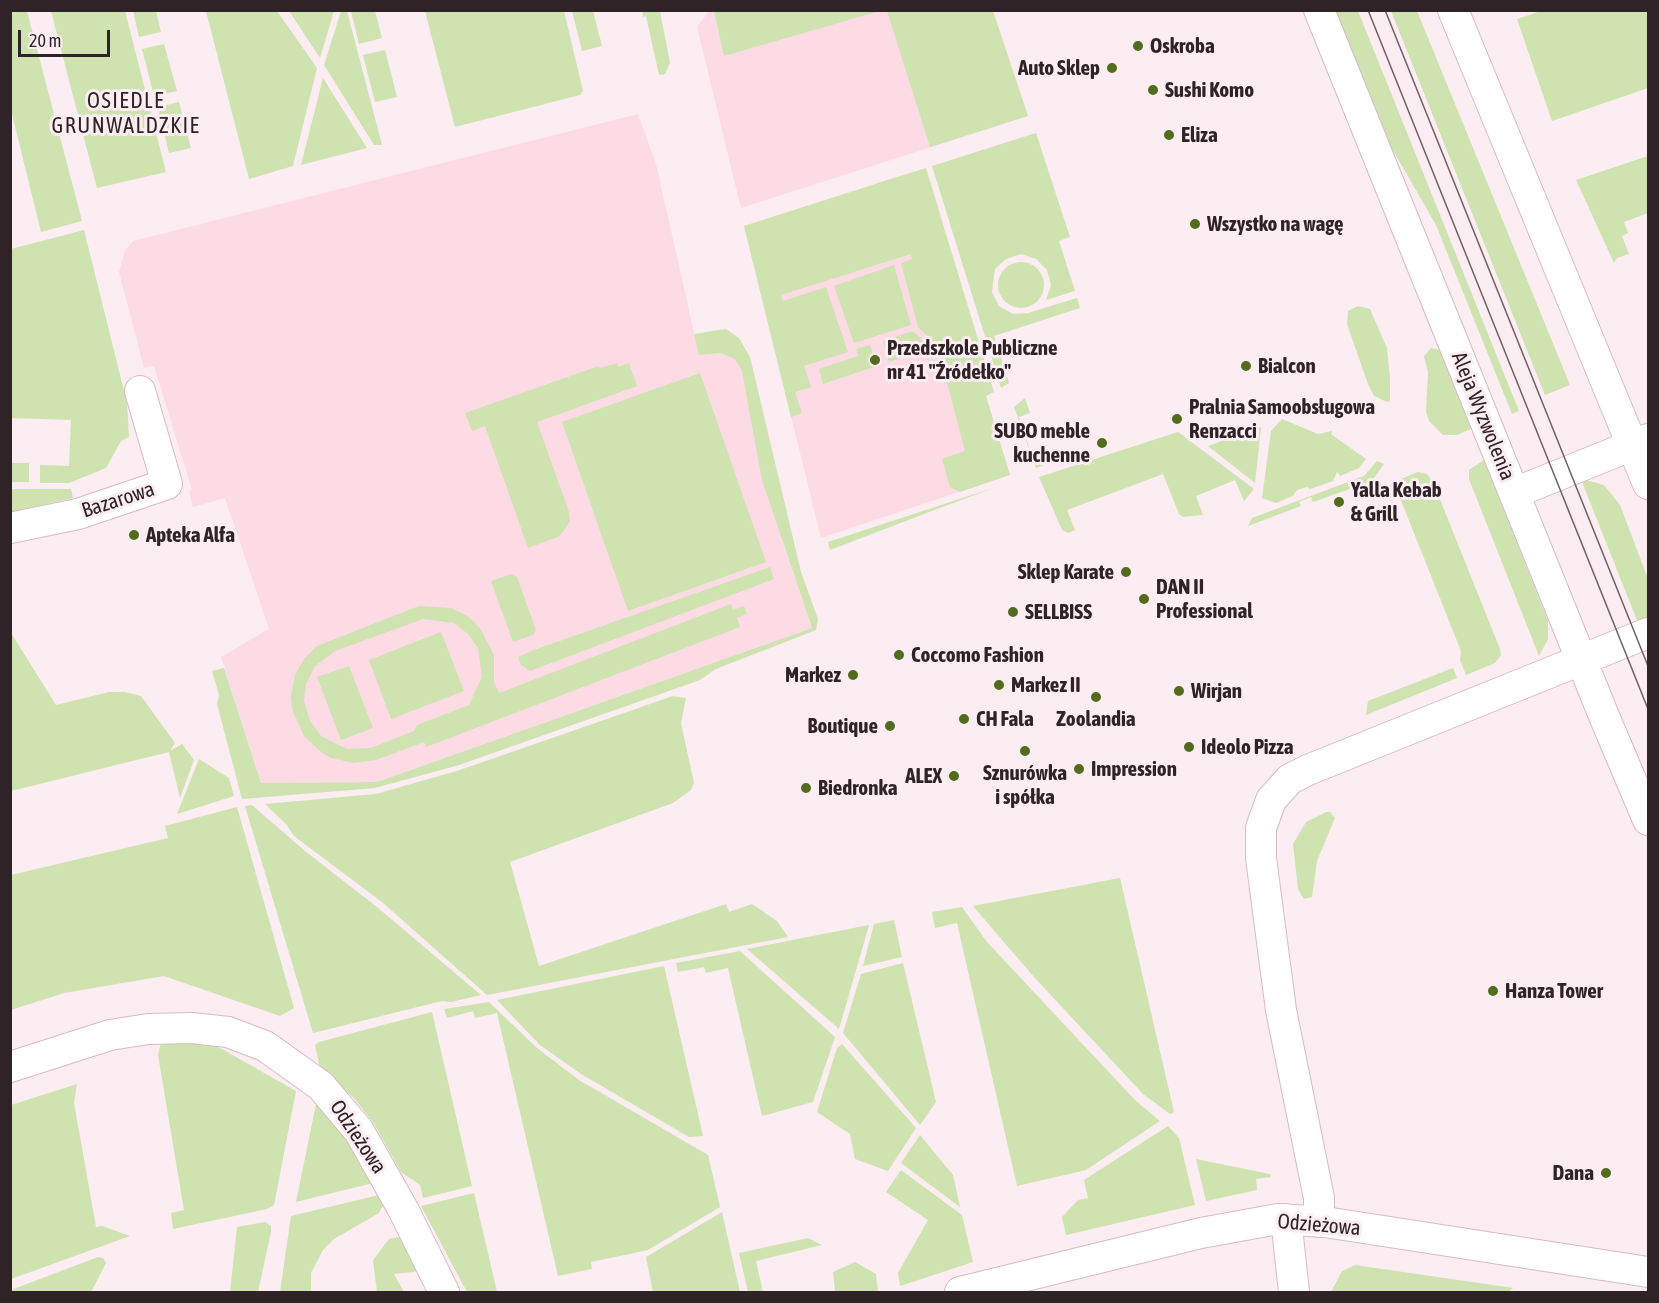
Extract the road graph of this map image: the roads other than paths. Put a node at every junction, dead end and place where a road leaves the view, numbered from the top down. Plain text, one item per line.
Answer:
1 (1319, 10) edge
2 (1453, 10) edge
3 (140, 391) dead end
4 (1640, 442) edge
5 (1648, 484) edge
6 (1514, 493) junction
7 (10, 528) edge
8 (1648, 633) edge
9 (1581, 660) junction
10 (1648, 820) edge
11 (10, 1067) edge
12 (1286, 1219) junction
13 (1319, 1222) junction
14 (1648, 1272) edge
15 (444, 1293) edge
16 (960, 1293) edge
17 (1294, 1293) edge

1 - 6 street, Aleja Wyzwolenia
2 - 4 street
3 - 7 street, Bazarowa
4 - 5 street
4 - 6 street
6 - 9 street, Aleja Wyzwolenia
8 - 9 street
9 - 10 street, Aleja Wyzwolenia
9 - 13 street
11 - 15 street, Odzieżowa
12 - 13 street, Odzieżowa
12 - 16 street, Odzieżowa
12 - 17 street
13 - 14 street, Odzieżowa

